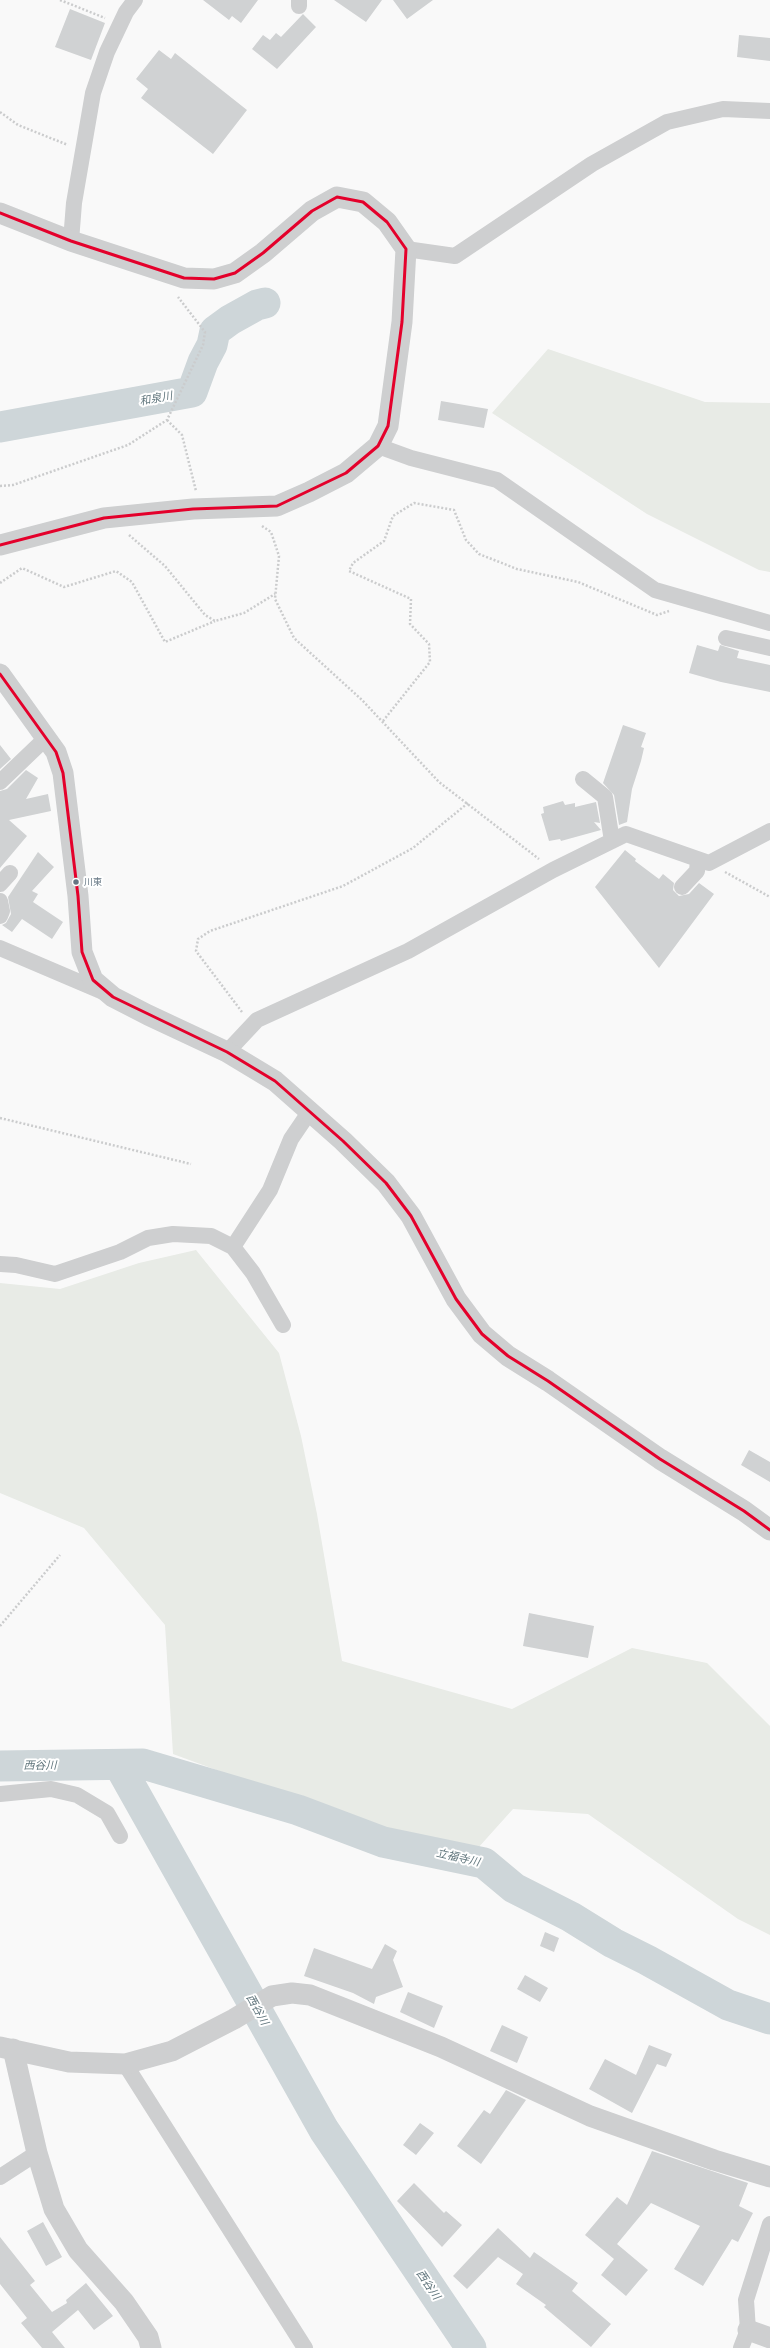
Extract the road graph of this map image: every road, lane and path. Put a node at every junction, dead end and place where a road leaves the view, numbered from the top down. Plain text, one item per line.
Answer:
1 (60, 0) edge
2 (135, 0) edge
3 (121, 23) junction
4 (770, 111) edge
5 (0, 112) edge
6 (83, 151) junction
7 (0, 213) edge
8 (71, 241) junction
9 (406, 249) junction
10 (176, 294) dead end
11 (167, 420) junction
12 (378, 446) junction
13 (0, 486) edge
14 (197, 493) dead end
15 (107, 518) junction
16 (258, 524) dead end
17 (0, 545) edge
18 (0, 583) edge
19 (275, 593) junction
20 (694, 601) junction
21 (215, 621) junction
22 (770, 623) edge
23 (726, 638) dead end
24 (770, 648) edge
25 (0, 674) edge
26 (383, 720) junction
27 (46, 738) junction
28 (583, 779) dead end
29 (0, 782) edge
30 (468, 803) junction
31 (770, 830) edge
32 (612, 841) junction
33 (704, 862) junction
34 (552, 870) junction
35 (682, 887) dead end
36 (770, 897) edge
37 (0, 901) edge
38 (0, 916) edge
39 (0, 948) edge
40 (113, 997) junction
41 (251, 1026) junction
42 (227, 1052) junction
43 (310, 1111) junction
44 (0, 1118) edge
45 (191, 1164) dead end
46 (233, 1247) junction
47 (0, 1264) edge
48 (283, 1325) dead end
49 (770, 1530) edge
50 (60, 1555) dead end
51 (0, 1626) edge
52 (0, 1794) edge
53 (120, 1836) dead end
54 (7, 2048) edge
55 (125, 2064) junction
56 (37, 2153) junction
57 (0, 2177) edge
58 (770, 2177) edge
59 (770, 2224) edge
60 (770, 2338) edge
61 (744, 2339) edge
62 (151, 2348) edge
63 (305, 2348) edge

1 - 3 path
2 - 3 street
3 - 6 street
4 - 9 street
5 - 6 path
6 - 8 street
7 - 8 street
8 - 9 street
9 - 12 street
10 - 11 path
11 - 13 path
11 - 14 path
12 - 15 street
12 - 20 street
15 - 17 street
15 - 21 path
16 - 19 path
18 - 21 path
19 - 21 path
19 - 26 path
20 - 22 street
20 - 26 path
23 - 24 street
25 - 27 street
26 - 30 path
27 - 29 street
27 - 40 street
28 - 32 street
30 - 34 path
30 - 41 path
31 - 33 street
32 - 33 street
32 - 34 street
33 - 35 street
33 - 36 path
34 - 41 street
37 - 38 street
39 - 40 street
40 - 42 street
41 - 42 street
42 - 43 street
43 - 46 street
43 - 49 street
44 - 45 path
46 - 47 street
46 - 48 street
50 - 51 path
52 - 53 street
54 - 55 street
54 - 56 street
55 - 58 street
55 - 63 street
56 - 57 street
56 - 62 street
59 - 61 street
60 - 61 street

